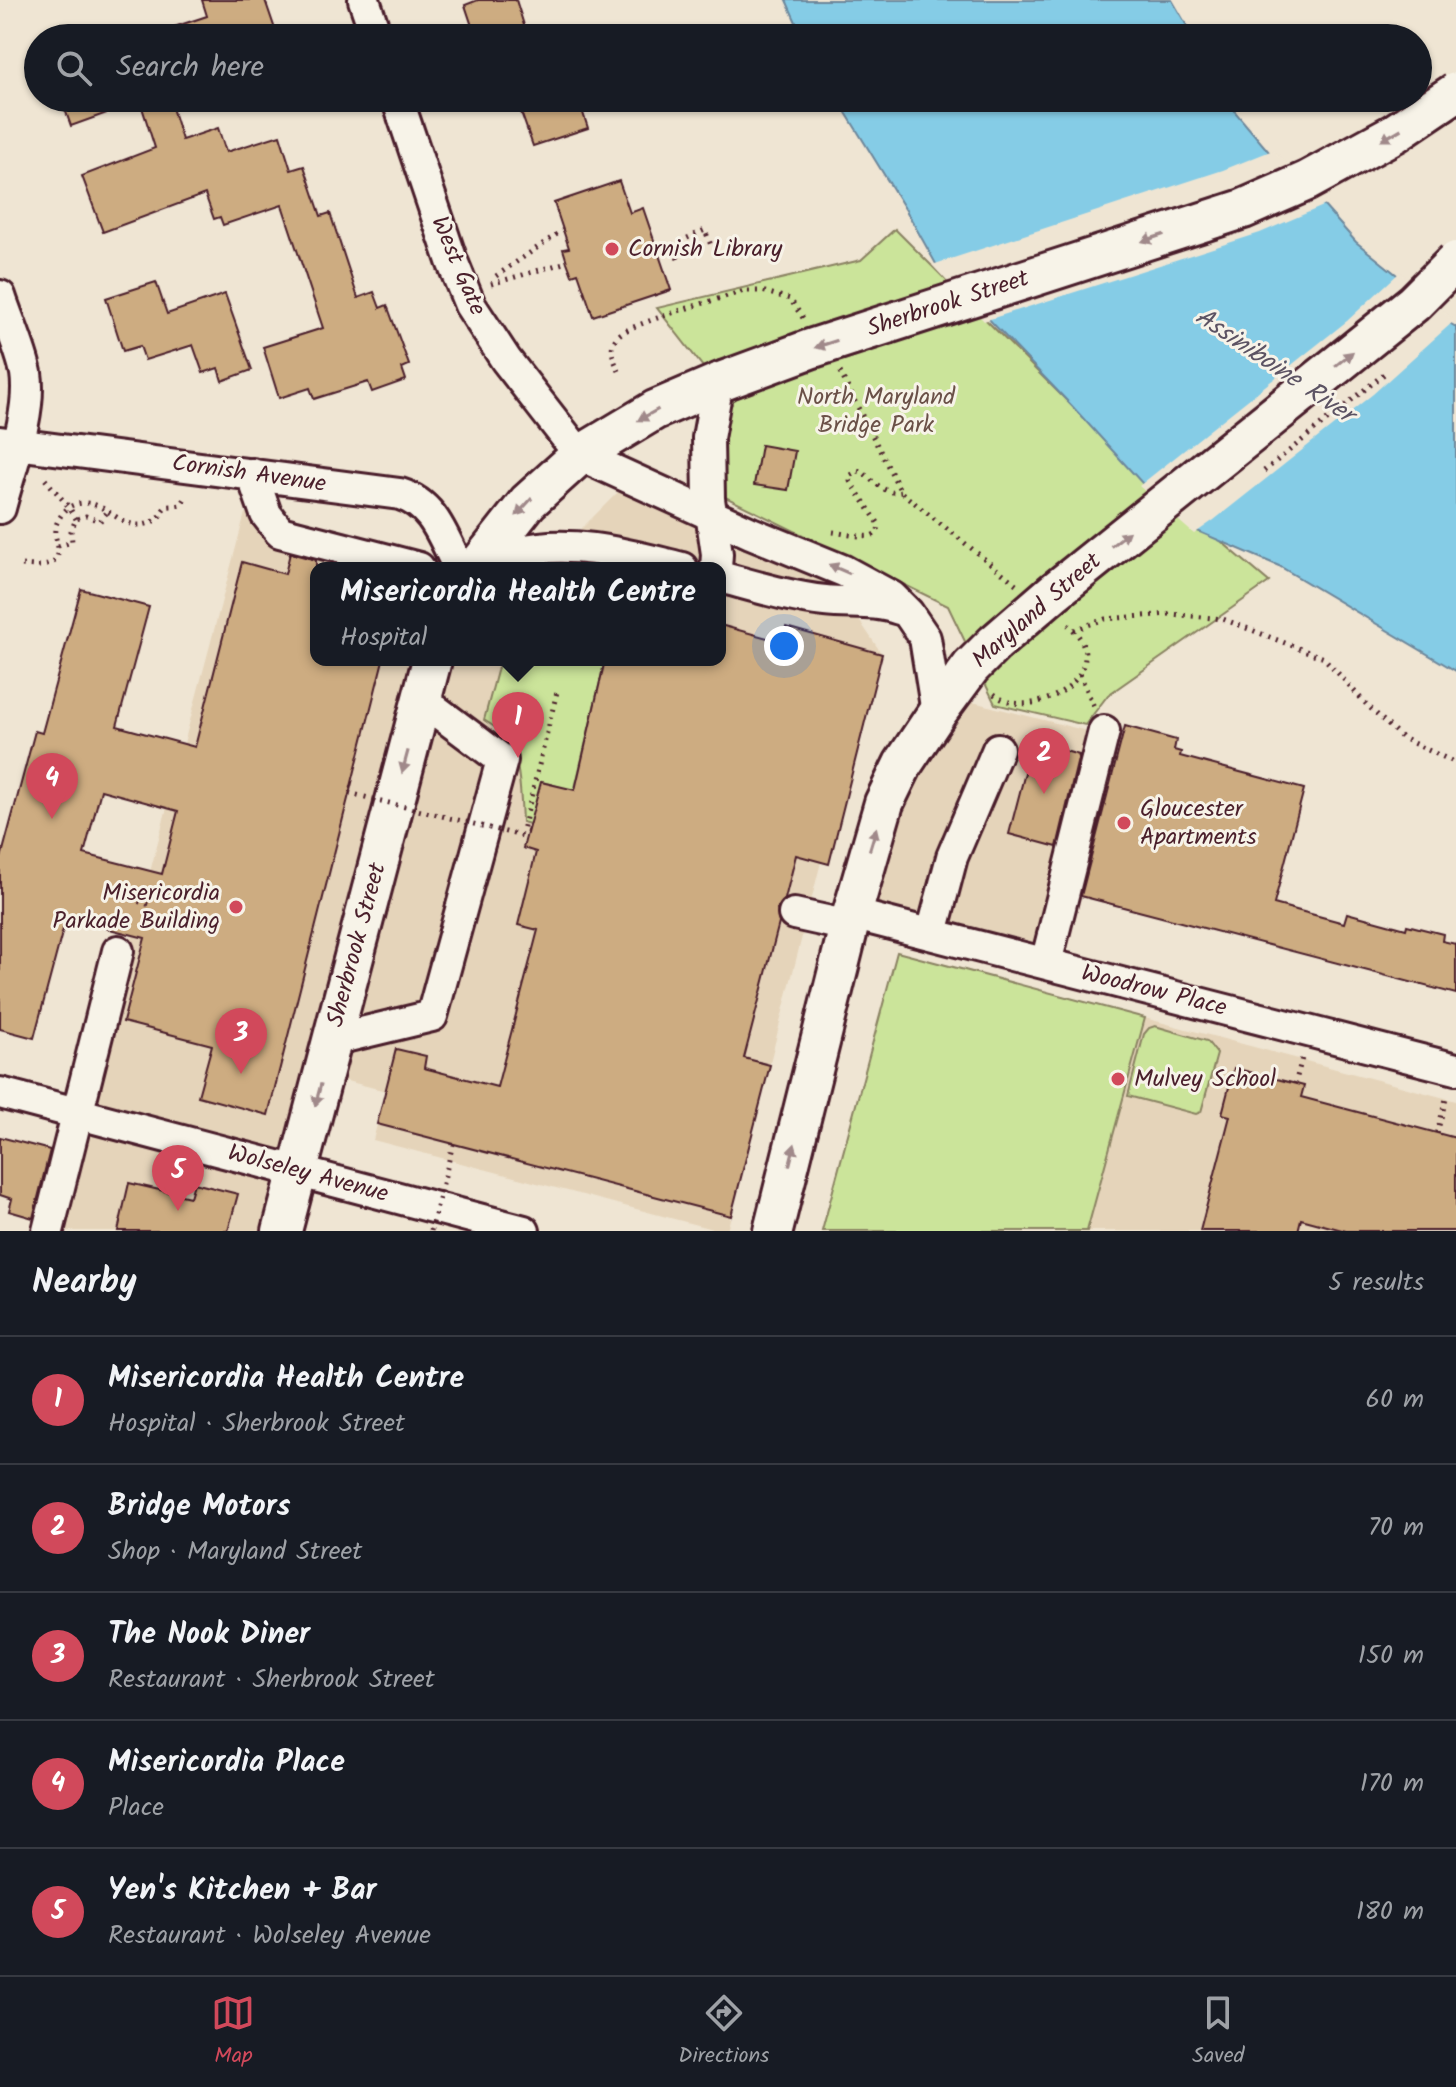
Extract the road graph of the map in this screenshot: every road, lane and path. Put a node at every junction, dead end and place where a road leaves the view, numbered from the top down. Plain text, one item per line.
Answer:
1 (364, 0) edge
2 (372, 24) edge
3 (1456, 92) edge
4 (1432, 108) edge
5 (402, 112) edge
6 (1426, 112) edge
7 (563, 230) dead end
8 (712, 248) dead end
9 (678, 259) dead end
10 (1456, 261) edge
11 (567, 262) dead end
12 (0, 296) edge
13 (807, 325) dead end
14 (834, 363) dead end
15 (619, 371) dead end
16 (721, 382) junction
17 (9, 443) edge
18 (580, 455) junction
19 (252, 474) junction
20 (45, 478) dead end
21 (901, 492) junction
22 (187, 496) dead end
23 (69, 507) junction
24 (0, 508) edge
25 (108, 511) junction
26 (712, 516) junction
27 (76, 519) junction
28 (829, 532) dead end
29 (58, 546) junction
30 (396, 562) edge
31 (466, 562) edge
32 (475, 562) edge
33 (488, 562) edge
34 (655, 562) edge
35 (716, 562) edge
36 (22, 565) dead end
37 (726, 578) edge
38 (1024, 591) dead end
39 (908, 613) junction
40 (1061, 620) dead end
41 (1074, 630) junction
42 (430, 666) edge
43 (557, 692) dead end
44 (994, 694) dead end
45 (422, 700) junction
46 (937, 713) junction
47 (1104, 731) dead end
48 (998, 749) dead end
49 (1456, 763) edge
50 (349, 793) dead end
51 (131, 899) dead end
52 (153, 906) dead end
53 (794, 914) dead end
54 (850, 920) junction
55 (932, 933) junction
56 (118, 951) dead end
57 (1046, 963) junction
58 (332, 1040) junction
59 (1303, 1052) dead end
60 (1452, 1080) edge
61 (1295, 1084) dead end
62 (0, 1093) edge
63 (77, 1114) junction
64 (1437, 1133) dead end
65 (453, 1144) dead end
66 (297, 1171) junction
67 (48, 1231) edge
68 (282, 1231) edge
69 (431, 1231) edge
70 (524, 1231) edge
71 (773, 1231) edge

1 - 2 street
3 -> 4 main road, Sherbrook Street, bridge
5 - 18 street, West Gate
6 -> 16 main road, Sherbrook Street, bridge
7 - 11 path
8 - 9 path
46 -> 10 main road, Maryland Street, bridge
12 - 17 street
13 - 15 path
14 - 21 path
16 -> 18 main road, Sherbrook Street
16 - 26 street
17 - 19 street, Cornish Avenue
17 - 24 street
18 - 26 street
18 -> 32 main road, Sherbrook Street
19 - 30 street
19 - 31 street, Cornish Avenue
20 - 23 path
21 - 28 path
21 - 38 path
22 - 25 path
23 - 25 path
23 - 27 path
23 - 29 path
25 - 27 path
26 - 35 street
39 -> 26 street
27 - 29 path
29 - 36 path
33 - 34 street
37 - 39 street
39 - 46 street
40 - 41 path
41 - 44 path
41 - 49 path
42 - 45 main road, Sherbrook Street
43 - 50 path, bridge
45 -> 58 main road, Sherbrook Street
45 - 58 street
54 -> 46 main road, Maryland Street
47 - 57 street
48 - 55 street
51 - 52 path
53 - 54 street, Woodrow Place
54 - 55 street, Woodrow Place
71 -> 54 main road, Maryland Street
55 - 57 street, Woodrow Place
56 - 63 street
57 - 60 street, Woodrow Place
58 -> 66 main road, Sherbrook Street
59 - 61 path
60 - 64 path
62 - 63 street, Wolseley Avenue
63 - 66 street, Wolseley Avenue
63 - 67 street
65 - 69 path, bridge
66 - 68 main road, Sherbrook Street
66 - 70 street, Wolseley Avenue

